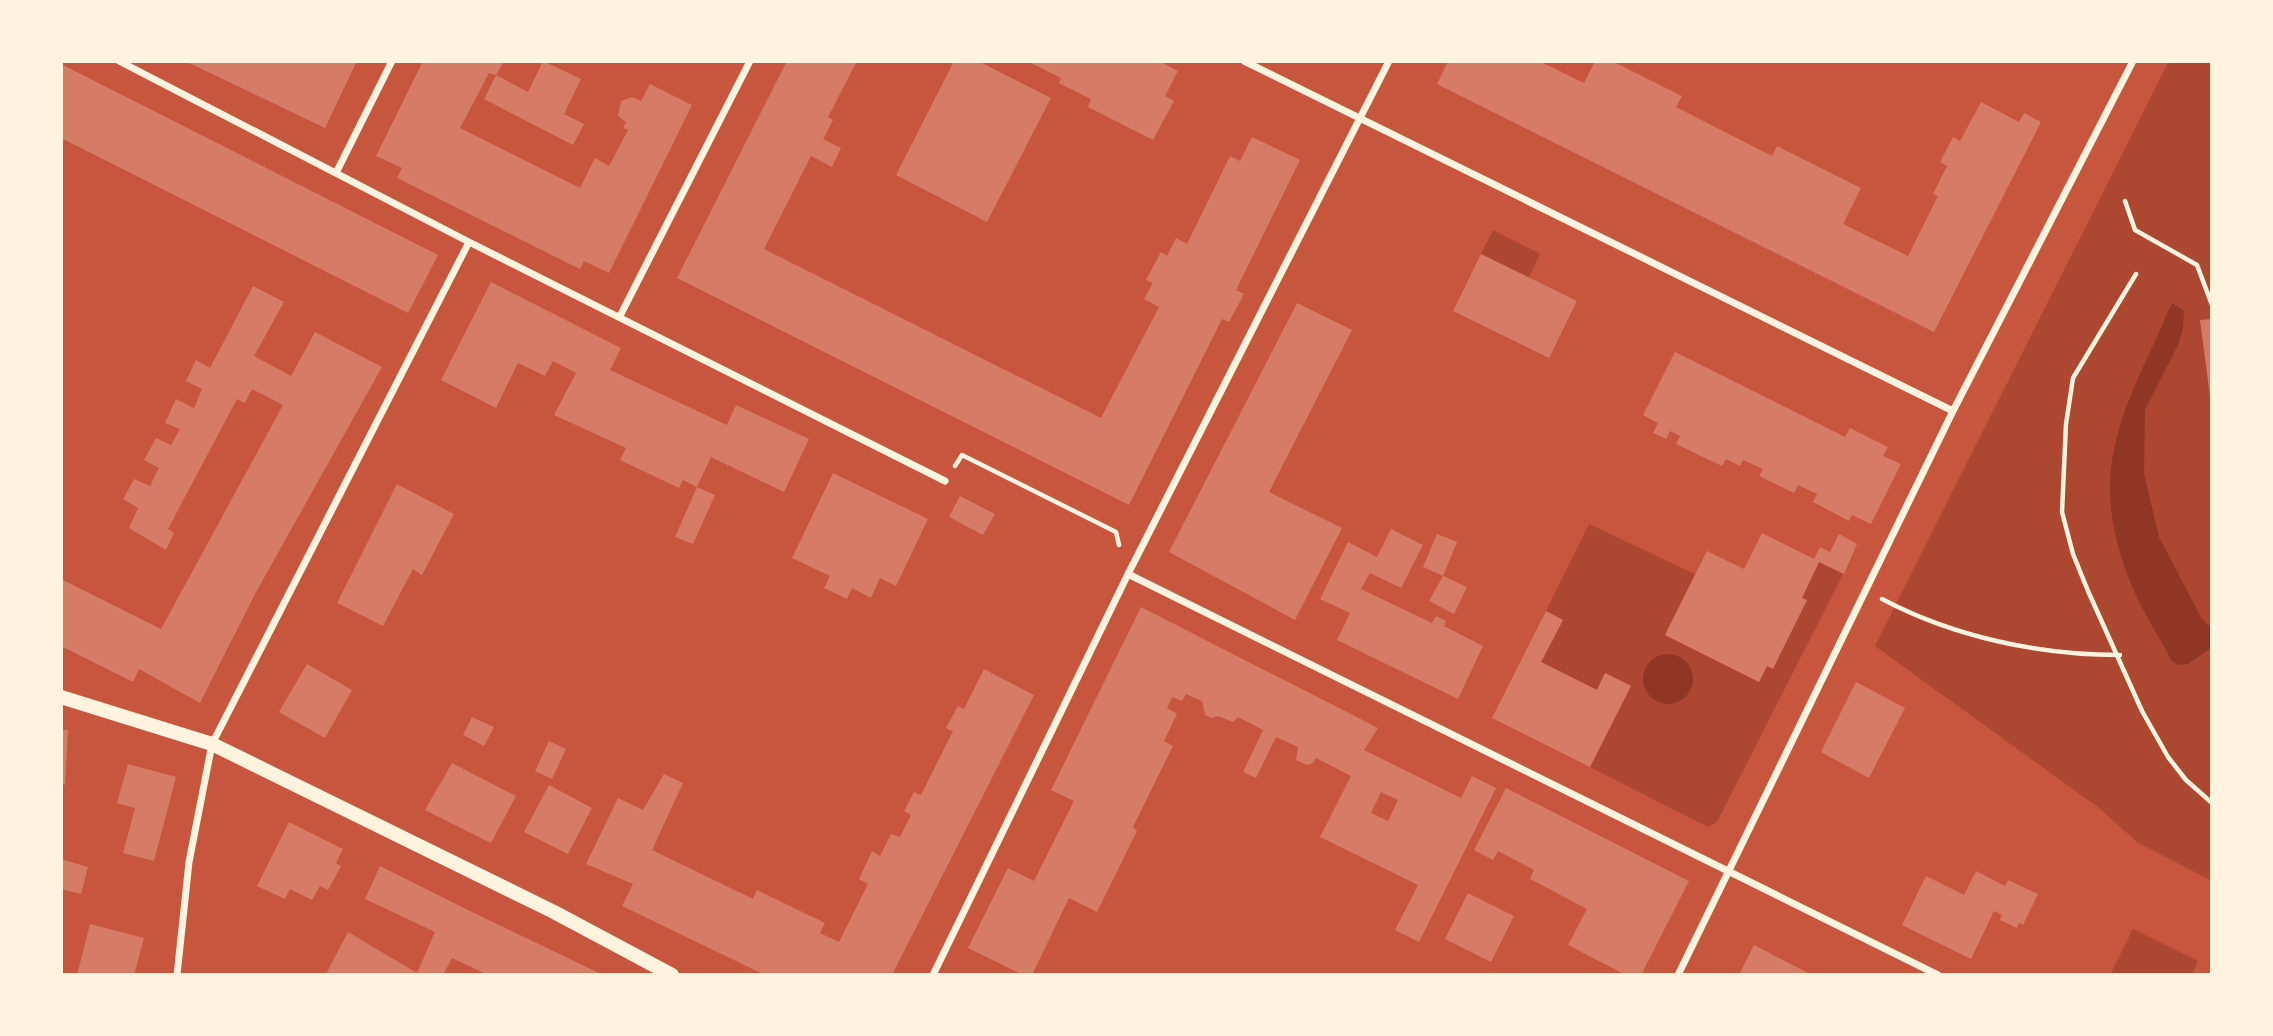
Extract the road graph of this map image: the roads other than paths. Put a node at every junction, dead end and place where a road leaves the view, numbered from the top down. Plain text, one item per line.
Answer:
1 (119, 61) edge
2 (392, 61) edge
3 (750, 61) edge
4 (1244, 61) edge
5 (1389, 61) edge
6 (2133, 61) edge
7 (1361, 118) junction
8 (336, 173) junction
9 (469, 242) junction
10 (621, 316) junction
11 (1953, 411) junction
12 (946, 481) road end
13 (1128, 574) junction
14 (61, 696) edge
15 (212, 744) junction
16 (1730, 872) junction
17 (177, 975) edge
18 (672, 975) edge
19 (933, 975) edge
20 (1678, 975) edge
21 (1938, 975) edge

1 - 8 street
2 - 8 street
3 - 10 street
4 - 7 street
5 - 7 street
6 - 11 street
7 - 11 street
7 - 13 street
8 - 9 street
9 - 10 street
9 - 15 street
10 - 12 street
11 - 16 street
13 - 16 street
13 - 19 street
14 - 15 main road
15 - 17 street
15 - 18 main road
16 - 20 street
16 - 21 street

